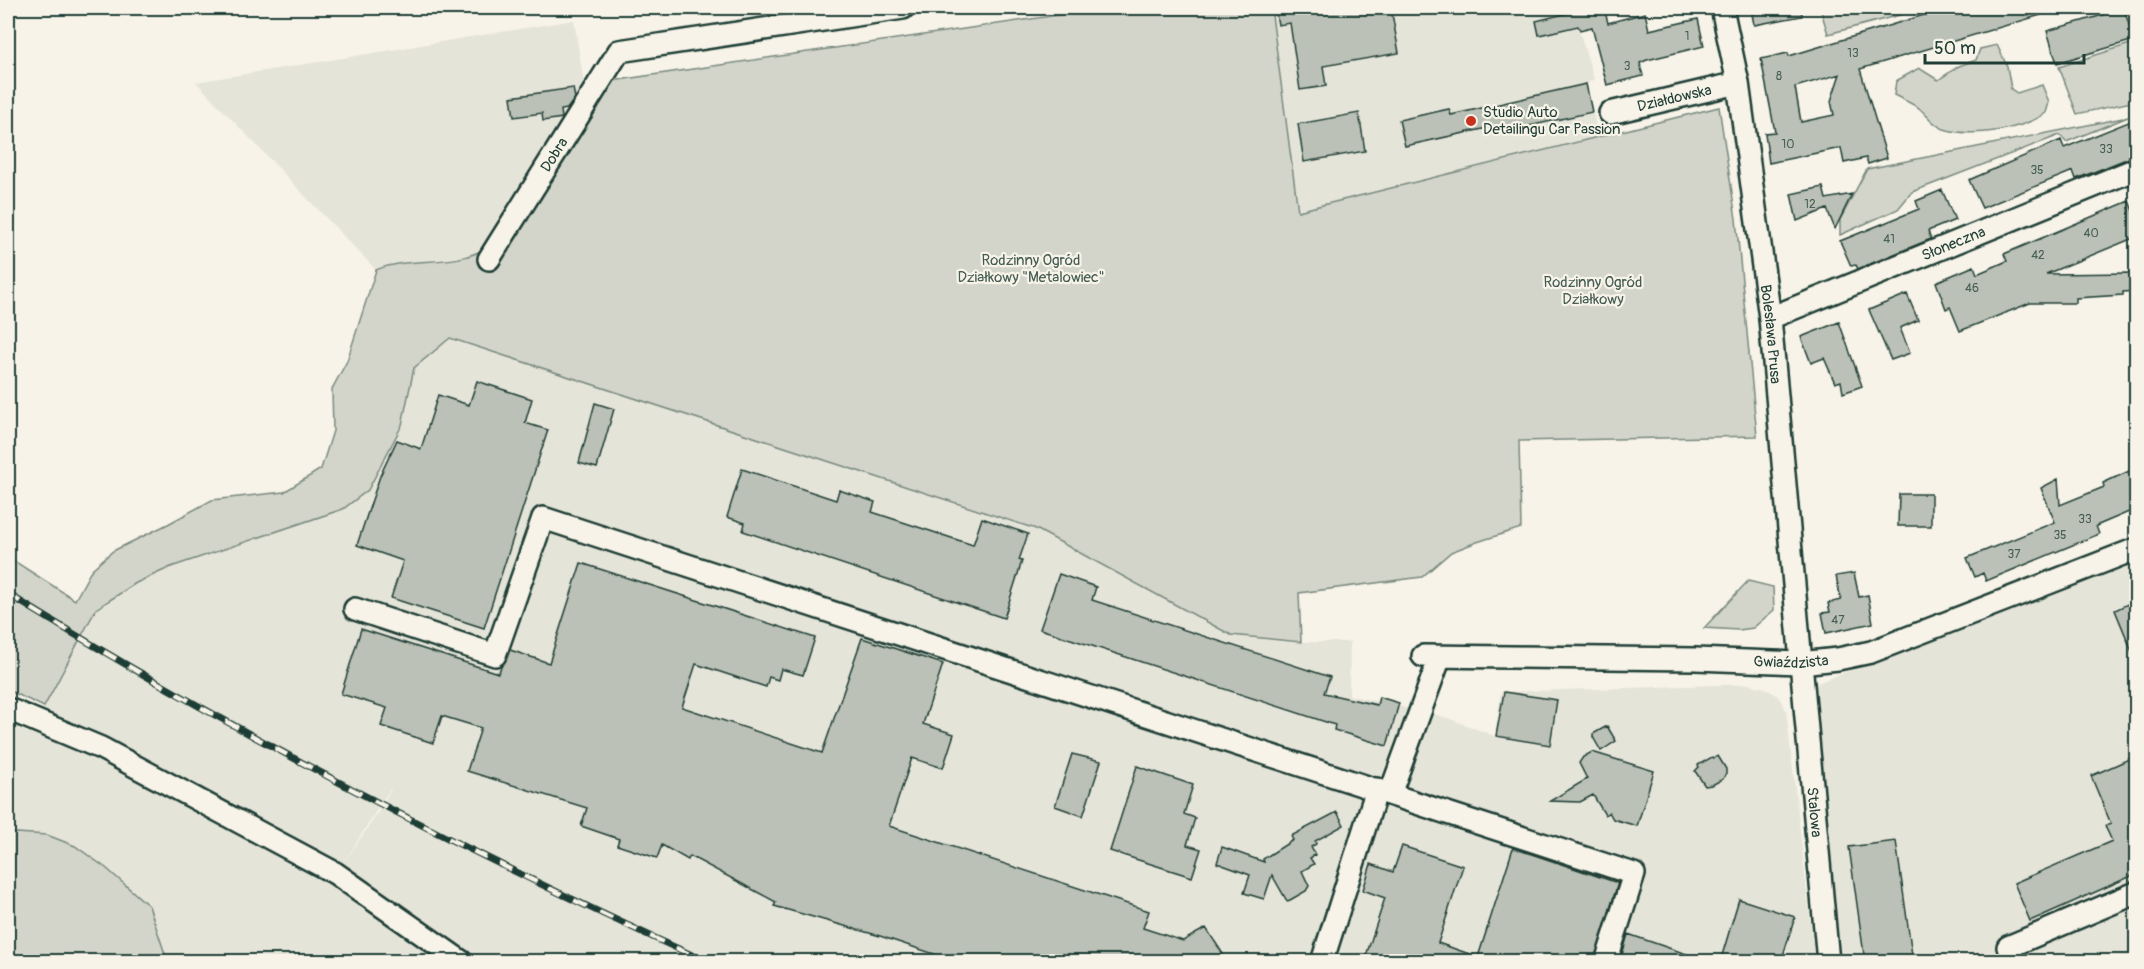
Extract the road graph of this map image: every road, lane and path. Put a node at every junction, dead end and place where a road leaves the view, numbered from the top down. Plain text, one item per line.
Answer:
1 (903, 8) edge
2 (1722, 8) edge
3 (860, 11) edge
4 (1738, 83) junction
5 (1610, 113) dead end
6 (2136, 169) edge
7 (489, 259) dead end
8 (1770, 318) junction
9 (2136, 549) edge
10 (355, 609) dead end
11 (1800, 663) junction
12 (8, 709) edge
13 (1383, 791) junction
14 (2136, 893) edge
15 (462, 962) edge
16 (1322, 962) edge
17 (1606, 962) edge
18 (1828, 962) edge
19 (2014, 962) edge

1 - 3 street
2 - 4 street, Bolesława Prusa
3 - 7 street, Dobra
4 - 5 street, Działdowska
4 - 8 street, Bolesława Prusa
6 - 8 street, Słoneczna
8 - 11 street, Bolesława Prusa
9 - 11 street, Gwiaździsta
10 - 13 street
11 - 13 street, Gwiaździsta
11 - 18 street, Stalowa
12 - 15 street
13 - 16 street
13 - 17 street
14 - 19 street

